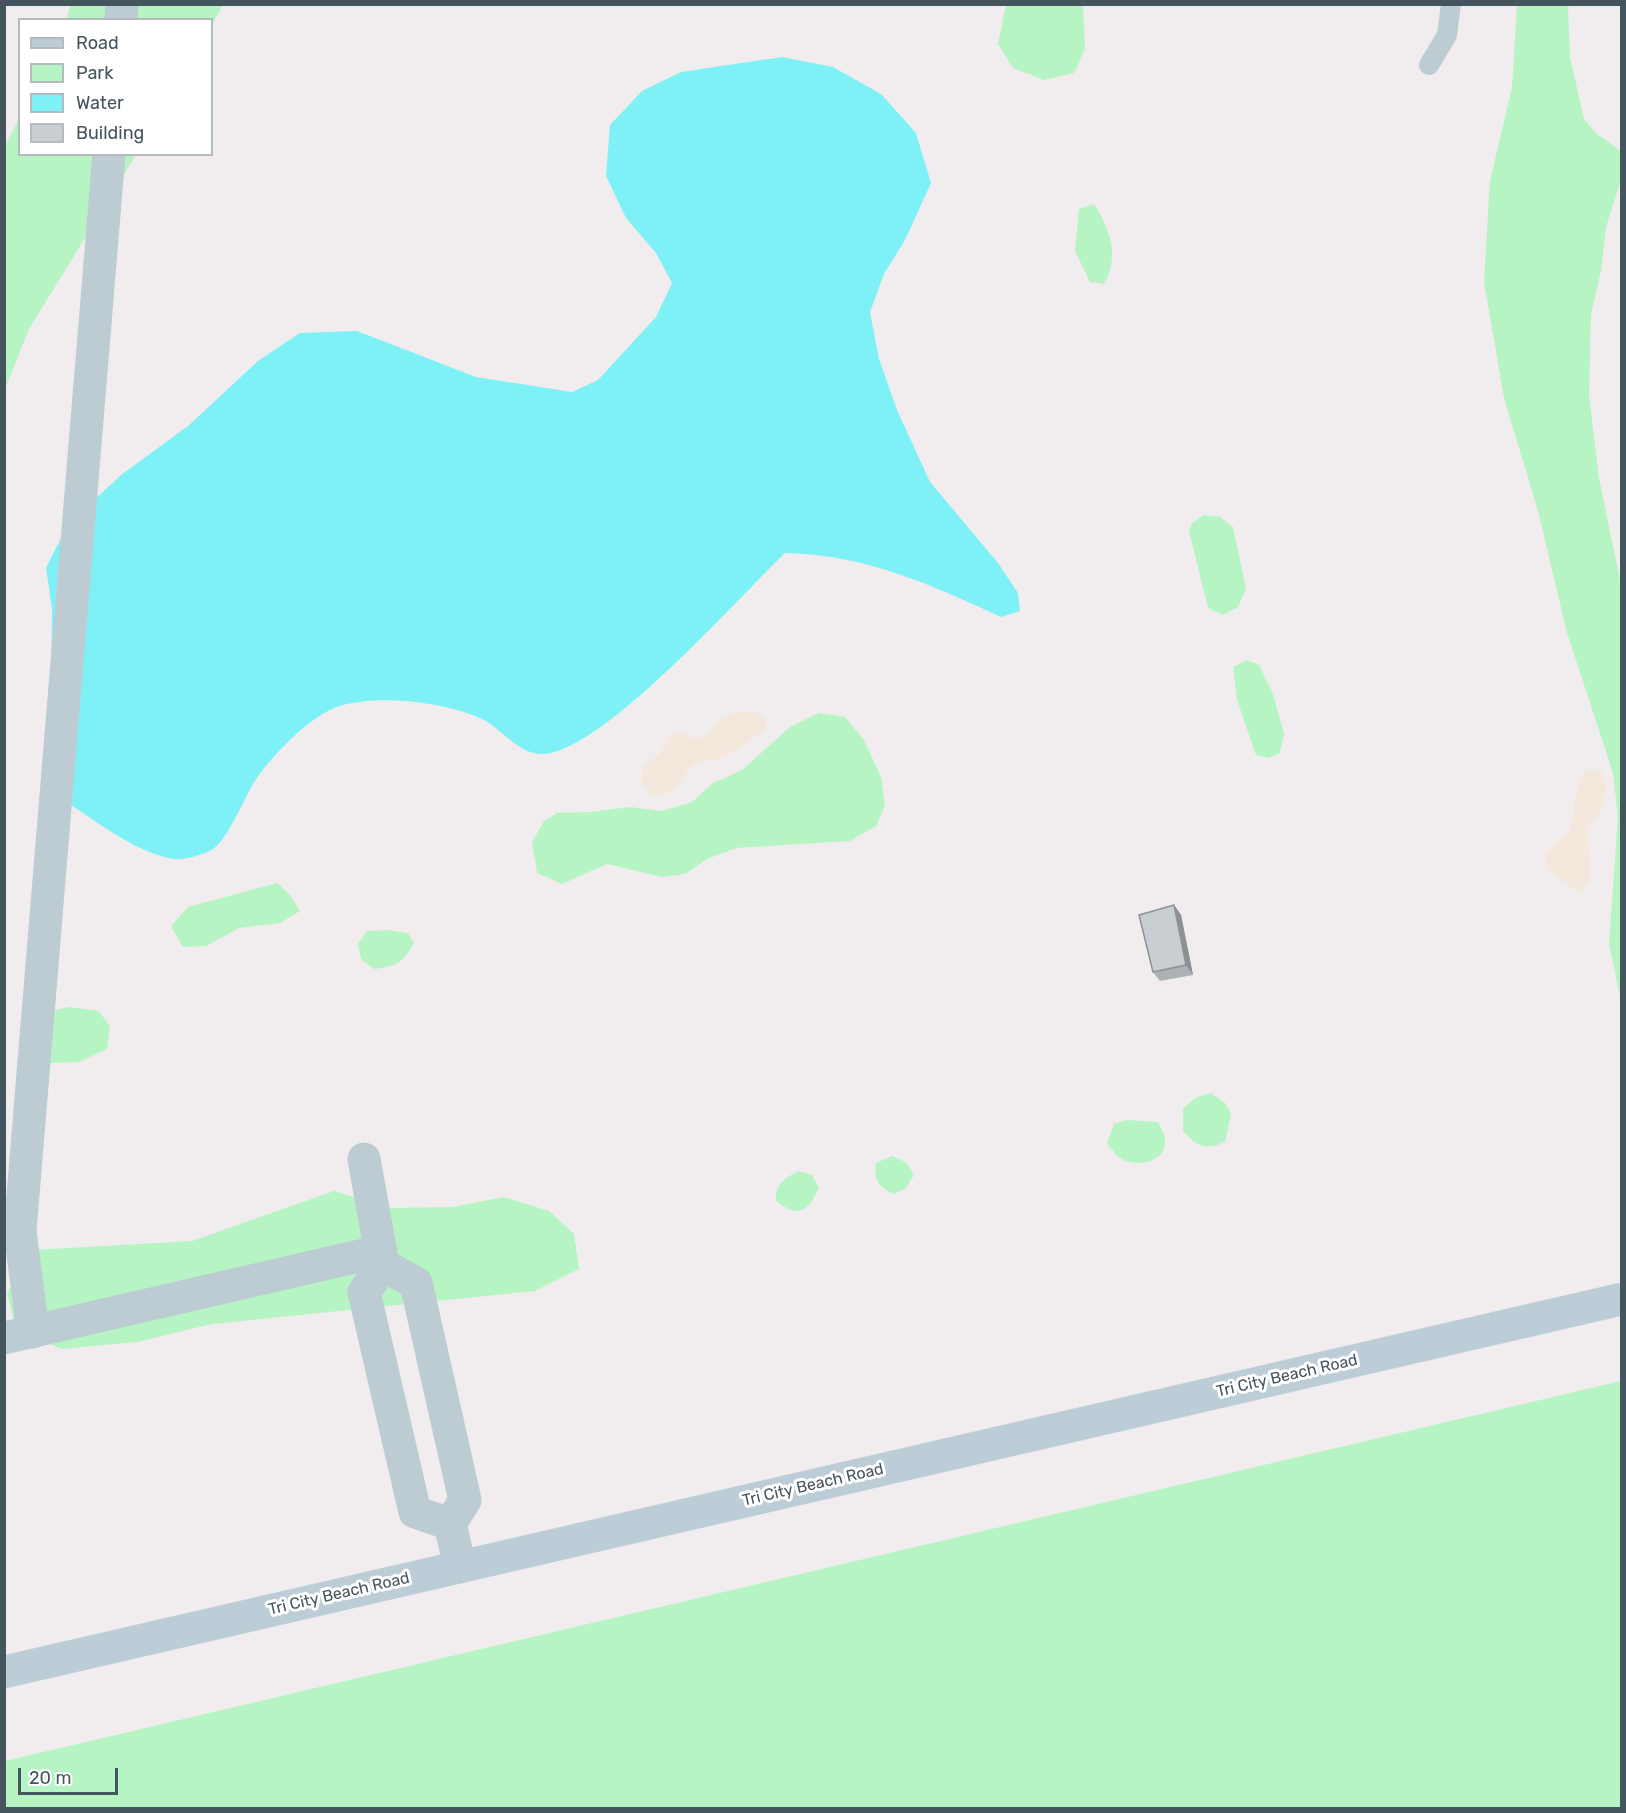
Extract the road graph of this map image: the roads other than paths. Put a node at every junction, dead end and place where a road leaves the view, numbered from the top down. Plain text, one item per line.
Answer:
1 (1451, 4) edge
2 (1429, 65) dead end
3 (109, 156) edge
4 (364, 1159) dead end
5 (382, 1258) junction
6 (1622, 1299) edge
7 (19, 1335) edge
8 (450, 1524) junction
9 (460, 1567) junction
10 (4, 1672) edge

1 - 2 lane
3 - 7 street
4 - 5 street
5 - 7 street
5 - 8 street
5 - 8 street
6 - 9 street, Tri City Beach Road
8 - 9 street
9 - 10 street, Tri City Beach Road

